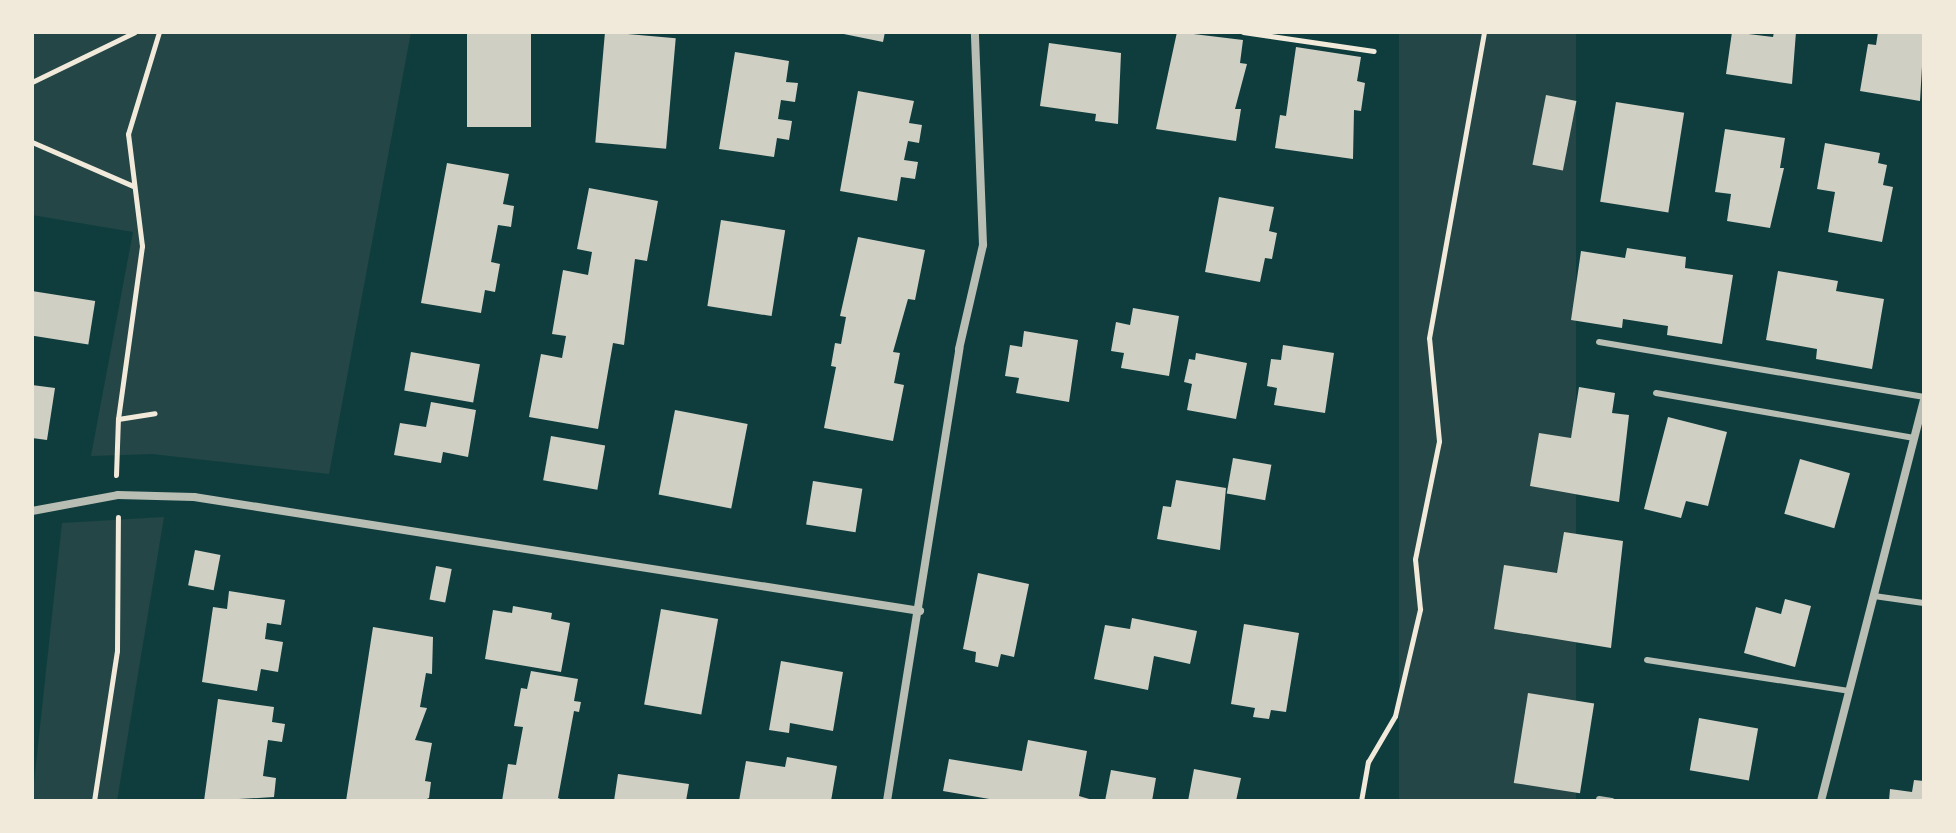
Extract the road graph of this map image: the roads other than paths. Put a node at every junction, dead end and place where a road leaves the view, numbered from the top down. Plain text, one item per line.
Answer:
1 (975, 32) edge
2 (1599, 342) dead end
3 (1656, 393) dead end
4 (1924, 399) edge
5 (1914, 438) junction
6 (32, 511) edge
7 (1874, 596) junction
8 (1924, 603) edge
9 (920, 611) junction
10 (1647, 660) dead end
11 (1849, 691) junction
12 (1599, 799) dead end
13 (887, 801) edge
14 (1612, 801) edge
15 (1821, 801) edge

1 - 9 street
2 - 4 lane
3 - 5 lane
4 - 5 street
5 - 7 street
6 - 9 street
7 - 8 lane
7 - 11 street
9 - 13 street
10 - 11 lane
11 - 15 street
12 - 14 lane

